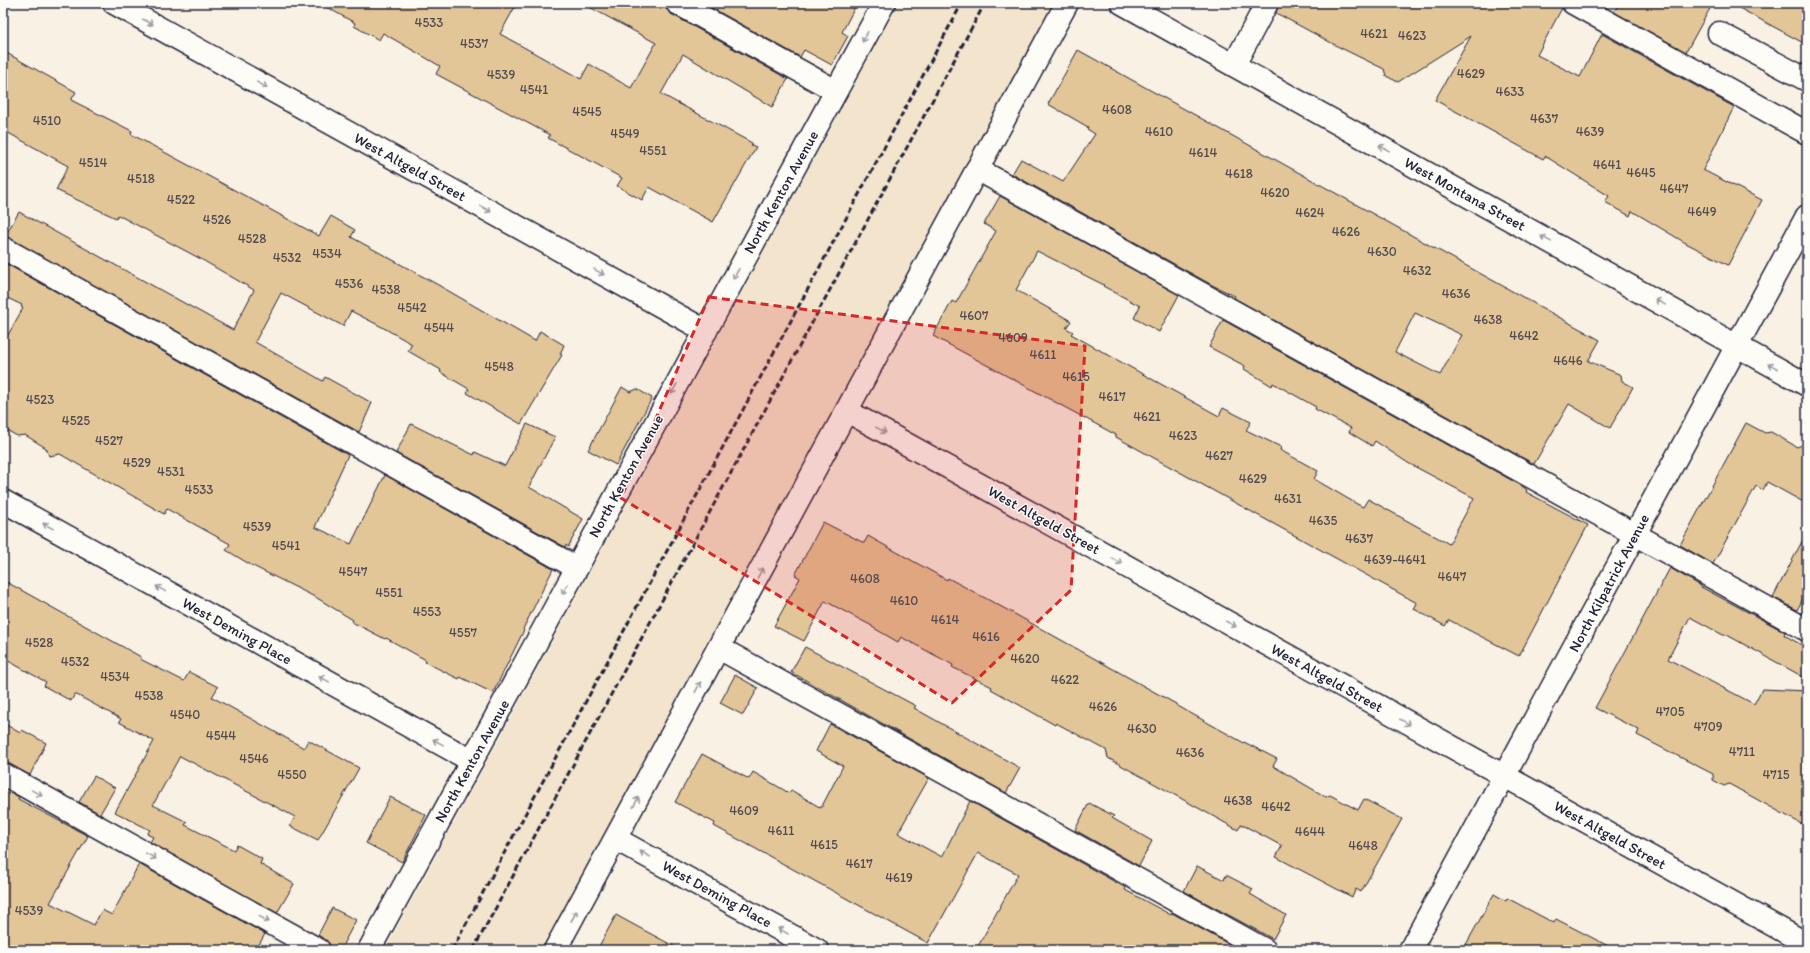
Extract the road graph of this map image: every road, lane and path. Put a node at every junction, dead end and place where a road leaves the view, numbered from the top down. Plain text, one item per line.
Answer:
1 (114, 3) edge
2 (677, 3) edge
3 (884, 3) edge
4 (1067, 3) edge
5 (1122, 3) edge
6 (1267, 3) edge
7 (1573, 3) edge
8 (1719, 33) dead end
9 (1234, 65) junction
10 (1807, 80) edge
11 (836, 91) junction
12 (1807, 133) edge
13 (977, 169) junction
14 (1807, 216) edge
15 (3, 248) edge
16 (706, 331) junction
17 (1737, 346) junction
18 (1807, 385) edge
19 (847, 411) junction
20 (3, 501) edge
21 (1635, 534) junction
22 (577, 568) junction
23 (1807, 630) edge
24 (719, 648) junction
25 (472, 761) junction
26 (3, 774) edge
27 (1504, 776) junction
28 (616, 839) junction
29 (1807, 944) edge
30 (319, 950) edge
31 (369, 950) edge
32 (555, 950) edge
33 (817, 950) edge
34 (1265, 950) edge
35 (1410, 950) edge

1 -> 16 street, West Altgeld Street
2 - 11 street
3 -> 11 street, North Kenton Avenue
4 - 13 street
5 - 9 street, West Montana Street
6 - 9 street
7 - 12 street
8 - 10 street
17 -> 9 street, West Montana Street
11 -> 16 street, North Kenton Avenue
13 - 19 street
13 - 21 street
14 - 17 street, North Kilpatrick Avenue
15 - 22 street
16 -> 22 street, North Kenton Avenue
18 -> 17 street, West Montana Street
17 - 21 street, North Kilpatrick Avenue
24 -> 19 street
19 -> 27 street, West Altgeld Street
25 -> 20 street, West Deming Place
21 - 23 street
21 - 27 street, North Kilpatrick Avenue
22 -> 25 street, North Kenton Avenue
28 -> 24 street
24 - 34 street
25 - 31 street, North Kenton Avenue
26 -> 30 street
27 - 29 street, West Altgeld Street
27 - 35 street, North Kilpatrick Avenue
32 -> 28 street
33 -> 28 street, West Deming Place

